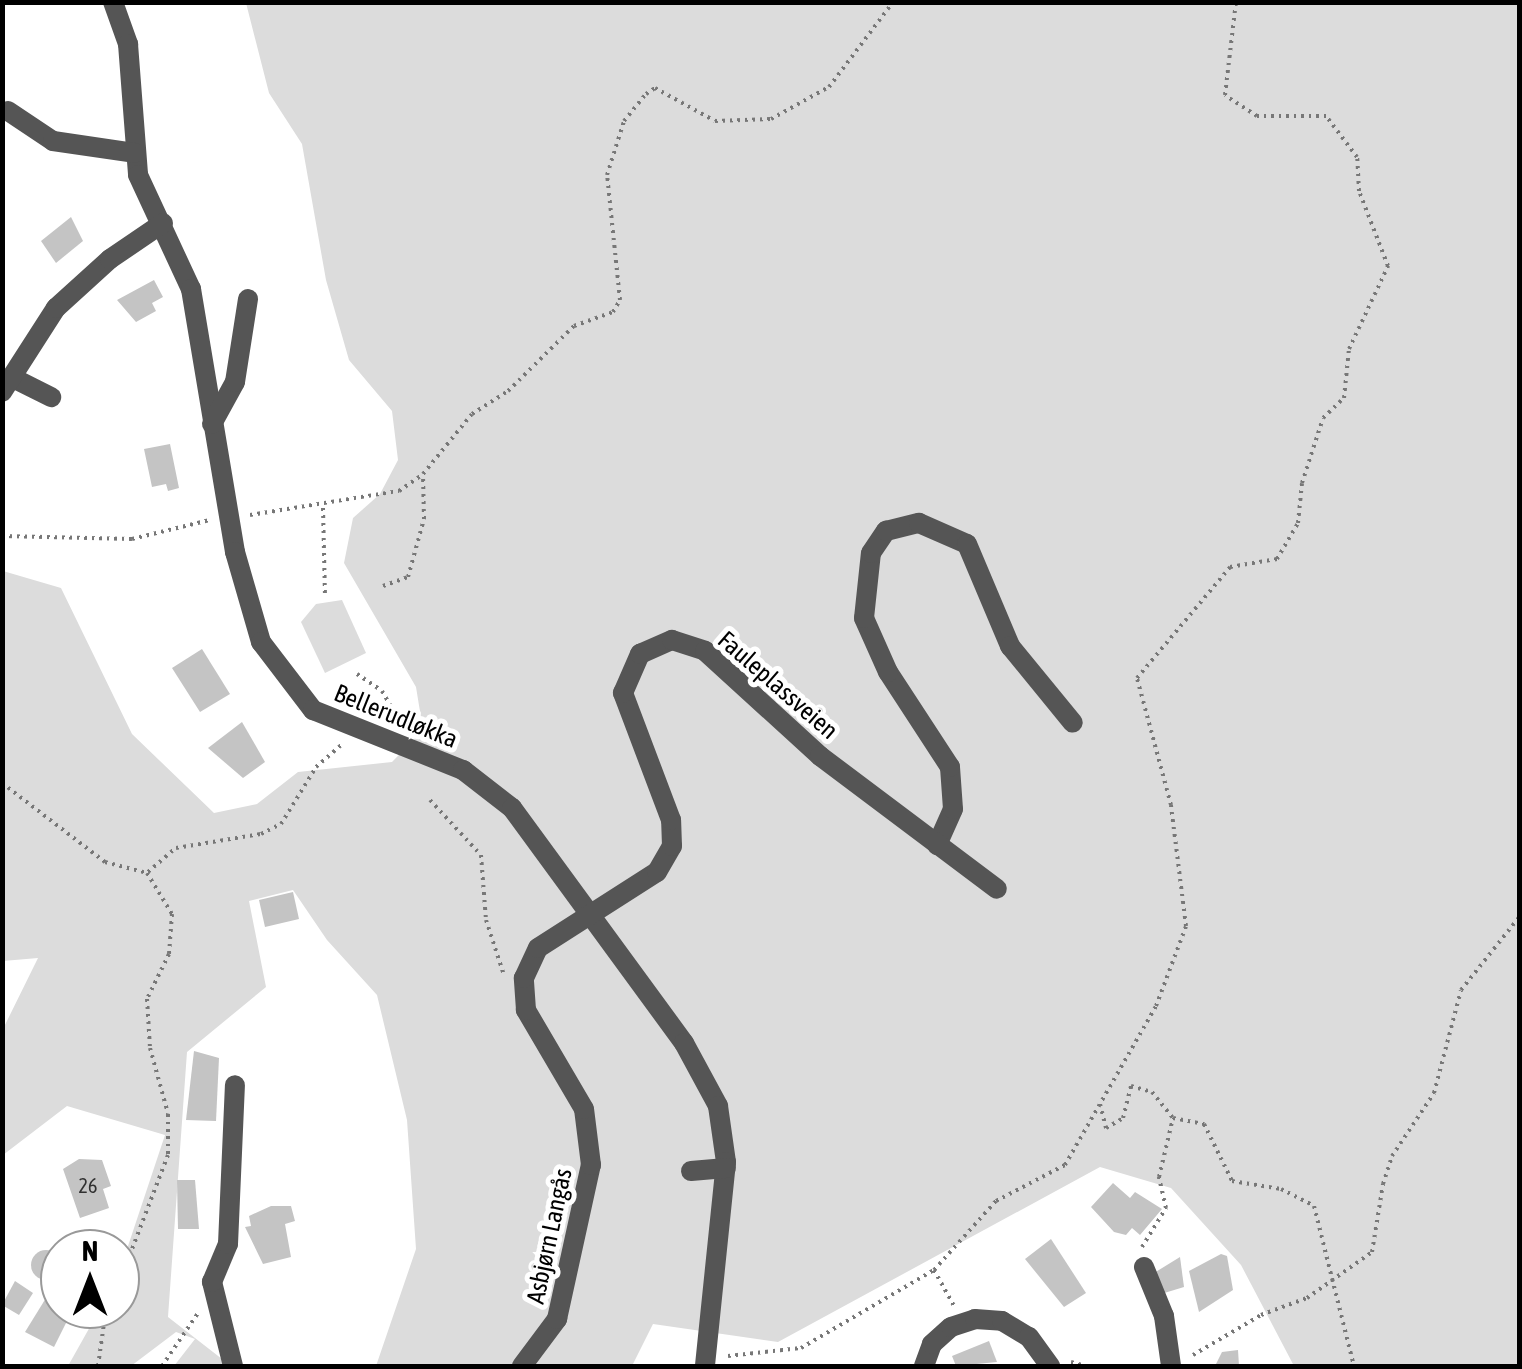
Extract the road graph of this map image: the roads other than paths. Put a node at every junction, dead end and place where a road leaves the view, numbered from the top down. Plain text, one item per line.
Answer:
1 (113, 2) edge
2 (8, 111) dead end
3 (134, 153) junction
4 (163, 223) junction
5 (248, 299) dead end
6 (7, 384) edge
7 (51, 398) dead end
8 (212, 424) junction
9 (1074, 723) dead end
10 (937, 845) junction
11 (997, 889) dead end
12 (588, 913) junction
13 (235, 1084) dead end
14 (726, 1168) junction
15 (691, 1172) dead end
16 (1144, 1267) road end
17 (712, 1362) edge
18 (1177, 1364) edge
19 (233, 1366) edge
20 (522, 1366) edge
21 (924, 1366) edge
22 (1050, 1366) edge

1 - 3 street, Bellerudløkka
2 - 3 street
3 - 4 street, Bellerudløkka
4 - 6 street
4 - 8 street, Bellerudløkka
5 - 8 street
6 - 7 street
8 - 12 street, Bellerudløkka
9 - 10 street
10 - 11 street, Fauleplassveien
10 - 12 street, Fauleplassveien
12 - 14 street, Bellerudløkka
12 - 20 street, Asbjørn Langås
13 - 19 street
14 - 15 street
14 - 17 street, Bellerudløkka
16 - 18 street
21 - 22 street

